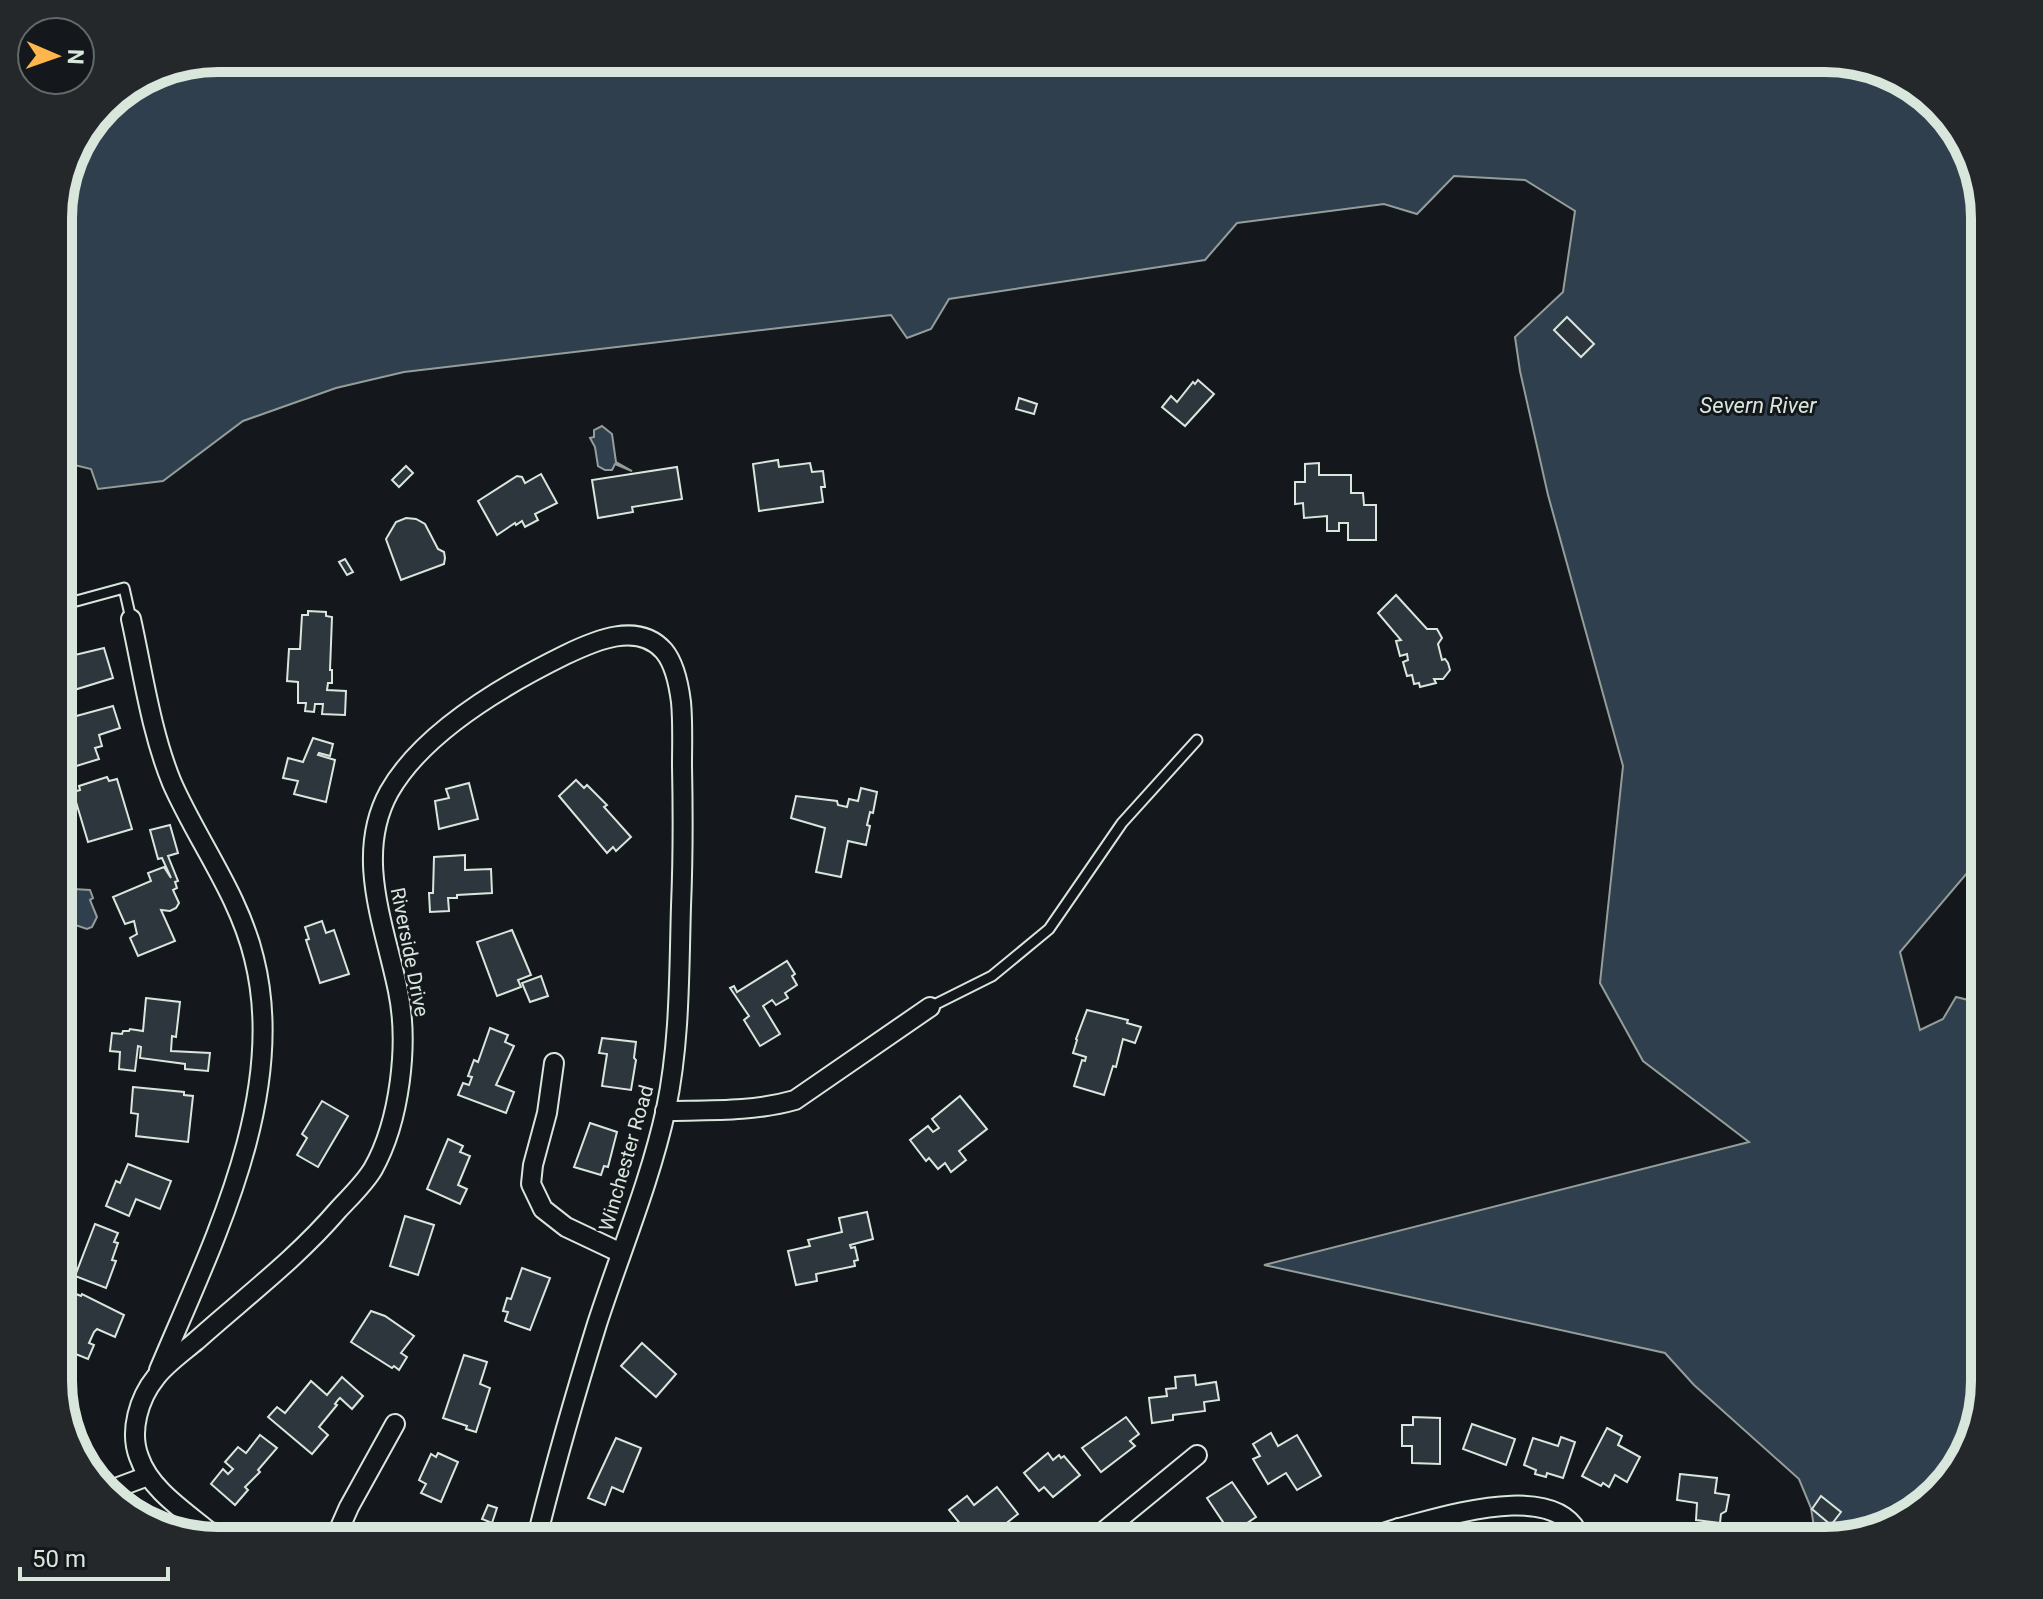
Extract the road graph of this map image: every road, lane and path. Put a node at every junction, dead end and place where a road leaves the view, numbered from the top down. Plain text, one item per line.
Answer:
1 (72, 602) edge
2 (131, 619) joint
3 (650, 640) joint
4 (1197, 740) dead end
5 (930, 1007) joint
6 (554, 1063) dead end
7 (665, 1111) junction
8 (621, 1253) junction
9 (157, 1376) junction
10 (395, 1424) dead end
11 (1197, 1455) dead end
12 (148, 1476) junction
13 (120, 1488) edge
14 (203, 1526) edge
15 (340, 1527) edge
16 (540, 1527) edge
17 (1109, 1527) edge
18 (1424, 1527) edge
19 (1575, 1527) edge

1 - 2 lane
2 - 9 street
3 - 7 street, Winchester Road
3 - 9 street, Riverside Drive
4 - 5 lane
5 - 7 street
6 - 8 street
7 - 8 street, Winchester Road
8 - 16 street, Winchester Road
9 - 12 street, Riverside Drive
10 - 15 street
11 - 17 street
12 - 13 street
12 - 14 street, Riverside Drive
18 - 19 street

